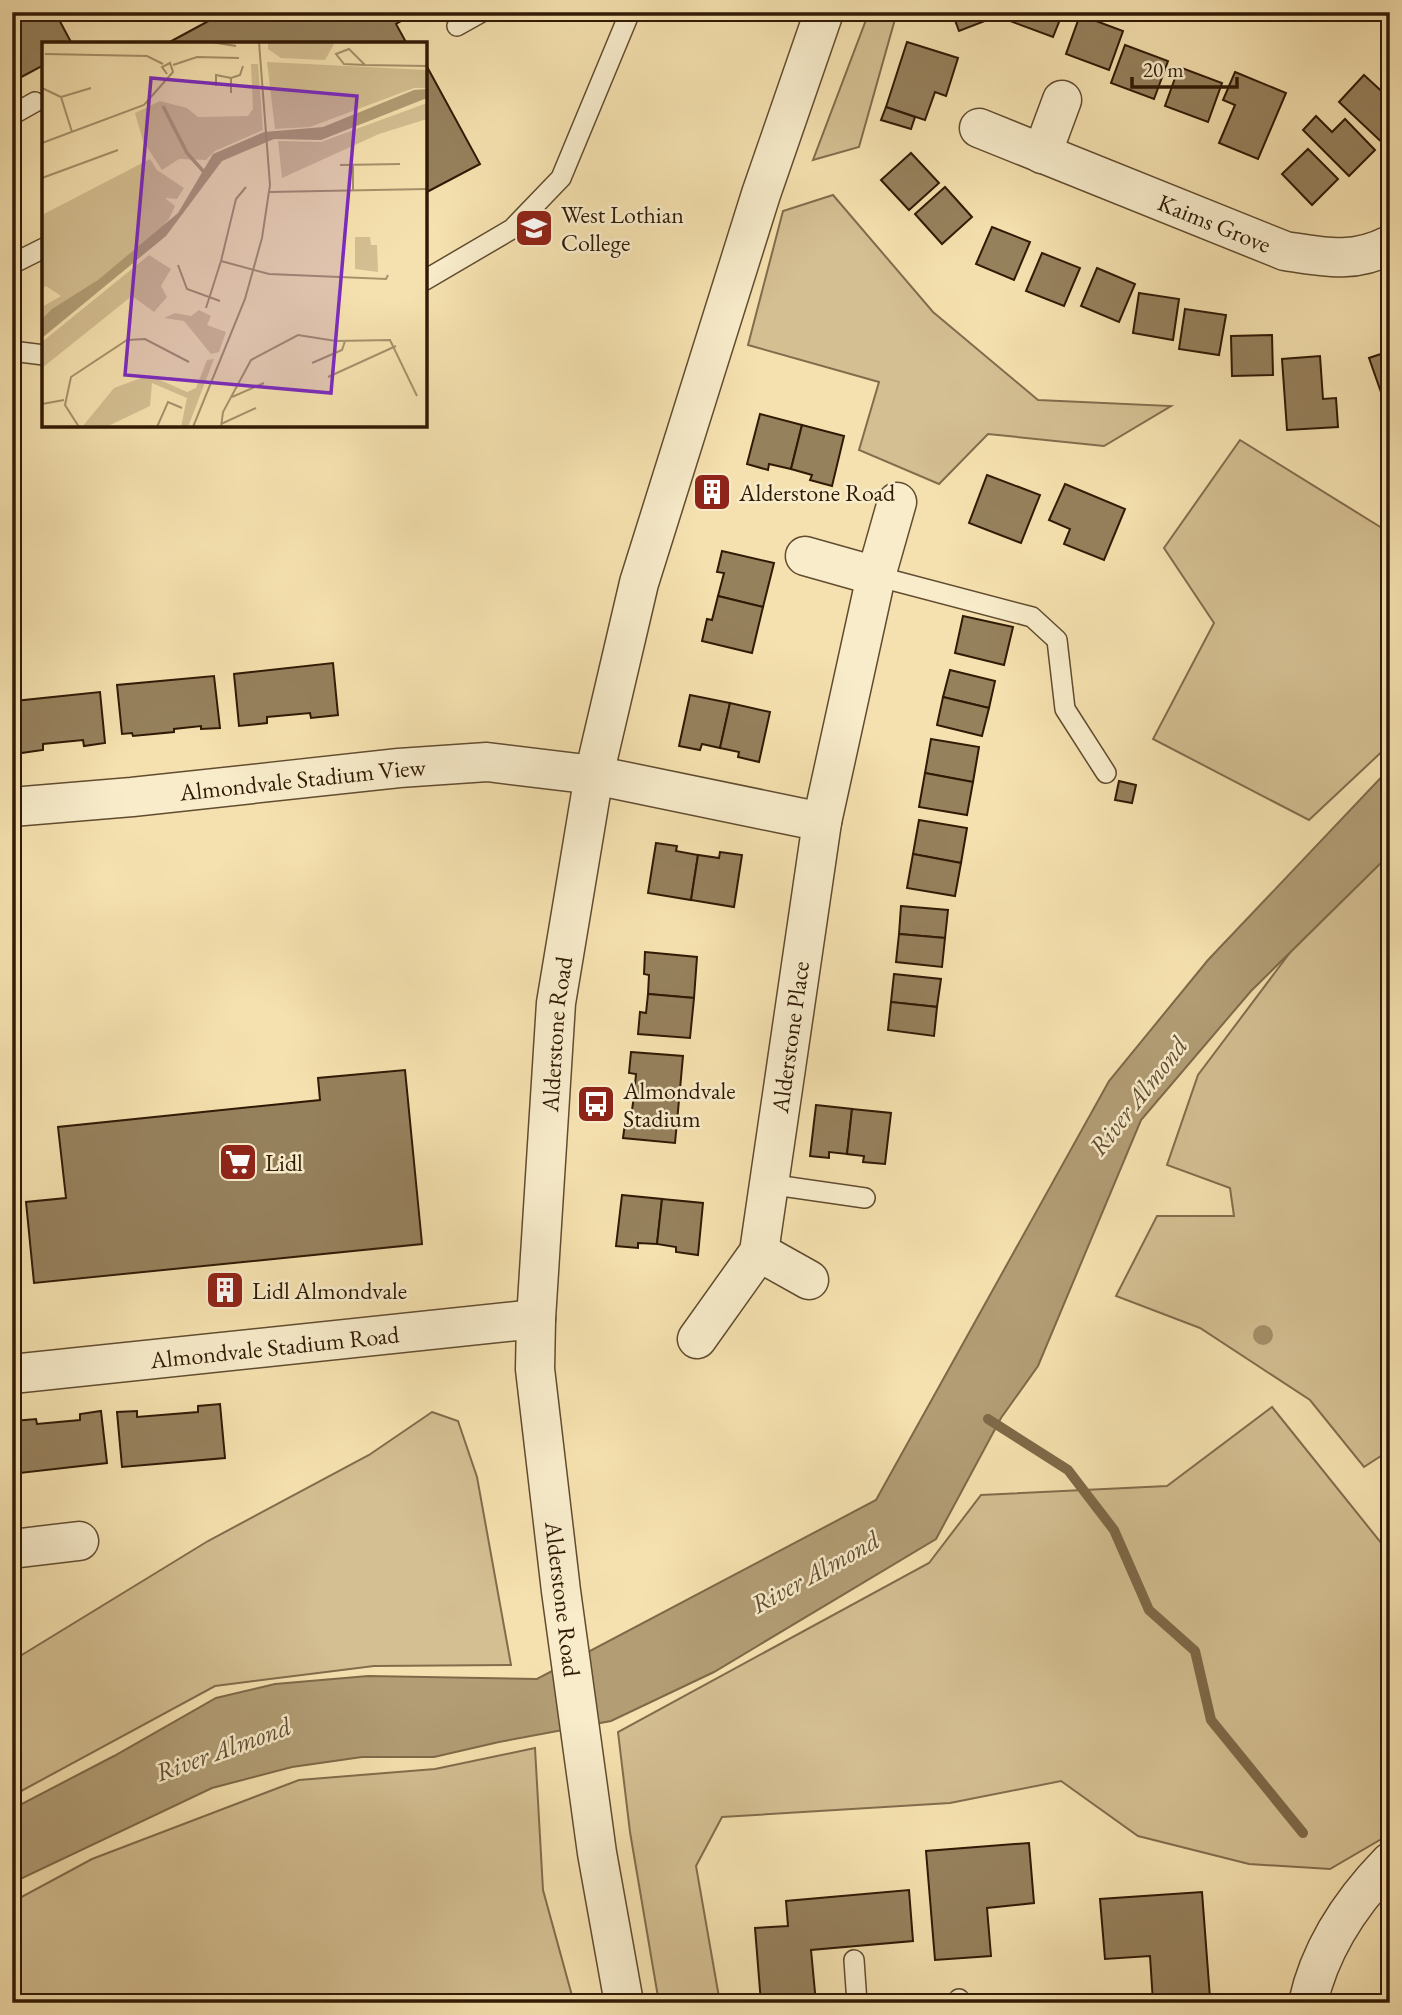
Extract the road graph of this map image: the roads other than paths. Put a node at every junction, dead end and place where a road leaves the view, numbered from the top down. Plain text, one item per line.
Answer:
1 (482, 12) edge
2 (629, 12) edge
3 (824, 12) edge
4 (457, 26) dead end
5 (1062, 100) dead end
6 (35, 102) dead end
7 (12, 115) edge
8 (979, 128) dead end
9 (1042, 154) junction
10 (1390, 245) edge
11 (42, 248) edge
12 (12, 264) edge
13 (427, 279) edge
14 (12, 351) edge
15 (42, 355) edge
16 (897, 502) dead end
17 (805, 556) dead end
18 (876, 576) junction
19 (1106, 773) dead end
20 (594, 775) junction
21 (12, 807) edge
22 (822, 822) junction
23 (768, 1184) junction
24 (865, 1198) dead end
25 (758, 1252) junction
26 (809, 1279) dead end
27 (536, 1318) junction
28 (697, 1339) dead end
29 (12, 1374) edge
30 (79, 1541) dead end
31 (12, 1549) edge
32 (1390, 1862) edge
33 (853, 1960) dead end
34 (624, 2003) edge
35 (857, 2003) edge
36 (1308, 2003) edge

1 - 4 lane
2 - 13 lane
3 - 20 street, Alderstone Road
5 - 9 street
6 - 7 lane
8 - 9 street, Kaims Grove
9 - 10 street, Kaims Grove
11 - 12 lane
14 - 15 lane
16 - 18 street, Alderstone Place
17 - 18 street
18 - 19 lane
18 - 22 street, Alderstone Place
20 - 21 street, Almondvale Stadium View
20 - 22 street
20 - 27 street, Alderstone Road
22 - 23 street, Alderstone Place
23 - 24 lane
23 - 25 street, Alderstone Place
25 - 26 street
25 - 28 street, Alderstone Place
27 - 29 street, Almondvale Stadium Road
27 - 34 street, Alderstone Road
30 - 31 street
32 - 36 street
33 - 35 lane

